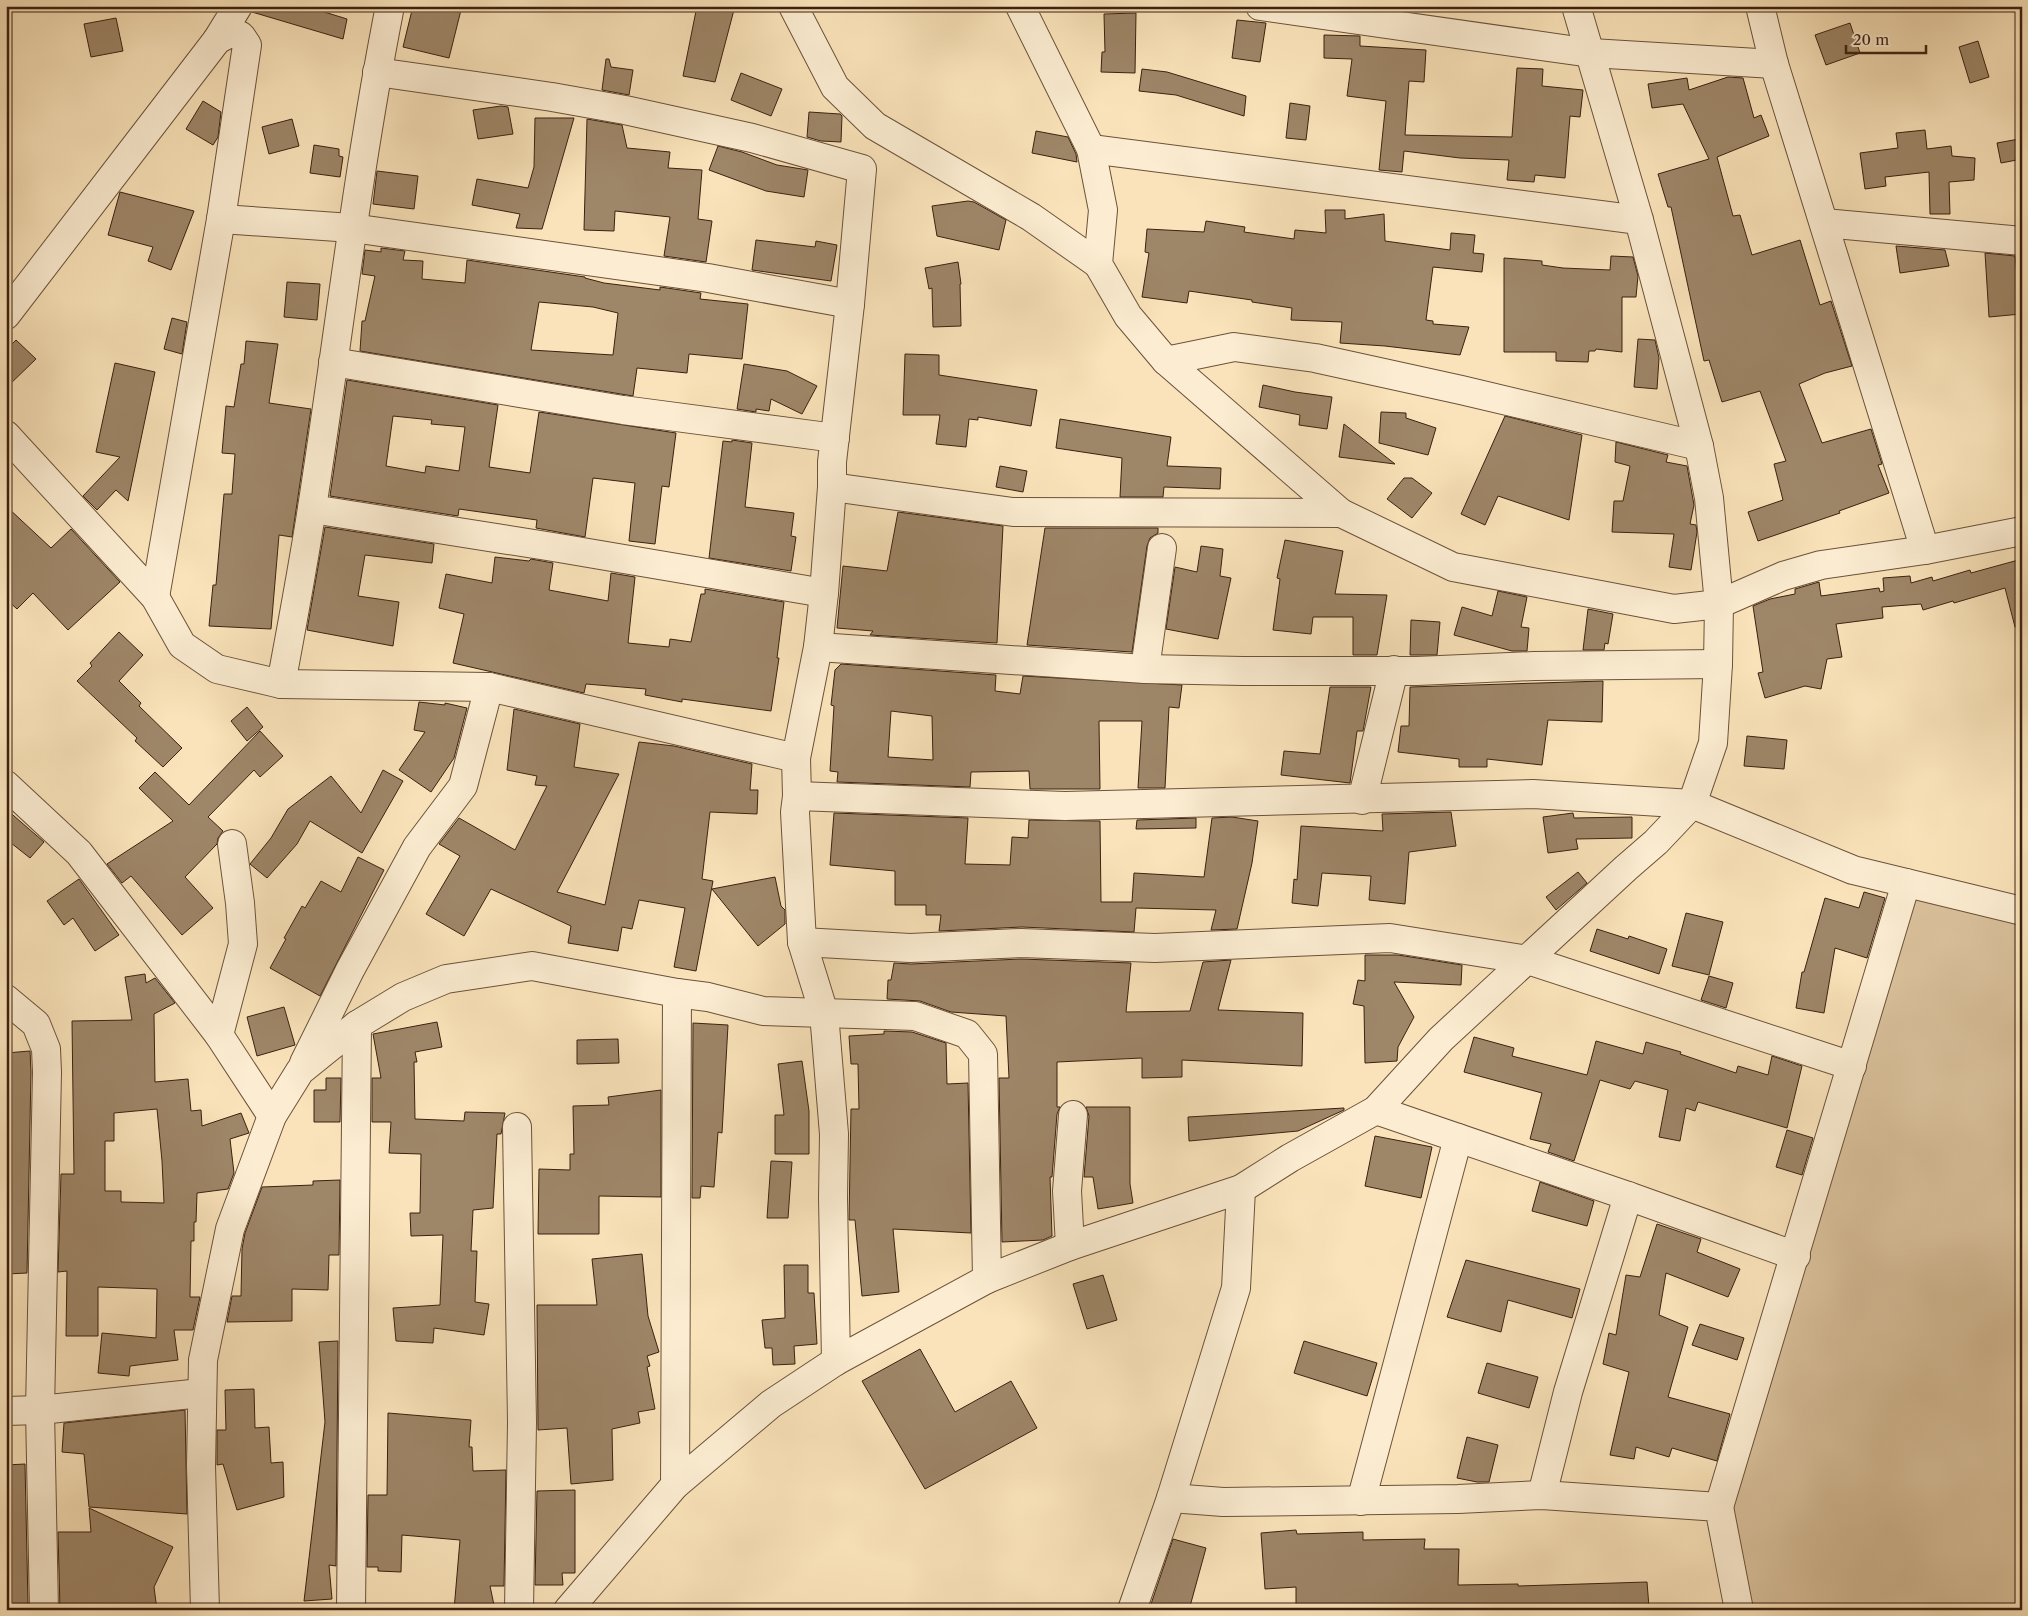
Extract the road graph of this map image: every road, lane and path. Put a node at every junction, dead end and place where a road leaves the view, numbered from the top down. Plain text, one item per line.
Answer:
1 (238, 6) edge
2 (390, 6) edge
3 (793, 6) edge
4 (1020, 6) edge
5 (1260, 6) edge
6 (1576, 6) edge
7 (1760, 6) edge
8 (217, 40) junction
9 (1590, 53) junction
10 (1774, 64) junction
11 (377, 72) junction
12 (1091, 149) junction
13 (221, 219) junction
14 (1639, 220) junction
15 (1824, 223) junction
16 (352, 228) junction
17 (2022, 241) edge
18 (1098, 264) junction
19 (850, 304) junction
20 (6, 315) edge
21 (1166, 361) junction
22 (333, 362) junction
23 (6, 435) edge
24 (835, 438) junction
25 (1699, 446) junction
26 (832, 487) junction
27 (312, 509) junction
28 (1341, 513) junction
29 (2022, 531) edge
30 (1162, 548) dead end
31 (1925, 550) junction
32 (824, 593) junction
33 (155, 597) junction
34 (1718, 604) junction
35 (818, 647) junction
36 (1718, 664) junction
37 (1145, 669) junction
38 (1394, 670) junction
39 (281, 684) junction
40 (489, 687) junction
41 (796, 758) junction
42 (6, 785) edge
43 (797, 796) junction
44 (1362, 800) junction
45 (1692, 804) junction
46 (232, 844) dead end
47 (1906, 883) junction
48 (2022, 912) edge
49 (802, 942) junction
50 (1528, 960) junction
51 (677, 993) junction
52 (6, 999) edge
53 (824, 1013) junction
54 (342, 1028) junction
55 (219, 1035) junction
56 (1852, 1066) junction
57 (1376, 1110) junction
58 (1073, 1115) dead end
59 (272, 1116) junction
60 (517, 1127) dead end
61 (1458, 1138) junction
62 (1241, 1189) junction
63 (1628, 1196) junction
64 (1070, 1246) junction
65 (1796, 1256) junction
66 (986, 1279) junction
67 (836, 1361) junction
68 (201, 1393) junction
69 (40, 1410) junction
70 (6, 1411) edge
71 (675, 1485) junction
72 (1542, 1495) junction
73 (1171, 1498) junction
74 (1361, 1500) junction
75 (1719, 1507) junction
76 (44, 1610) edge
77 (206, 1610) edge
78 (351, 1610) edge
79 (519, 1610) edge
80 (568, 1610) edge
81 (1132, 1610) edge
82 (1739, 1610) edge

1 - 8 street
2 - 11 street
3 - 18 street
4 - 12 street
5 - 9 street
6 - 9 street
7 - 10 street
8 - 13 street
8 - 20 street
9 - 10 street
9 - 14 street
10 - 15 street
11 - 16 street
11 - 19 street
12 - 14 street
12 - 18 street
13 - 16 street
13 - 33 street
14 - 25 street
15 - 17 street
15 - 31 street
16 - 19 street
16 - 22 street
18 - 21 street
19 - 24 street
21 - 25 street
21 - 28 street
22 - 24 street
22 - 27 street
23 - 33 street
24 - 26 street
25 - 34 street
26 - 28 street
26 - 32 street
27 - 32 street
27 - 39 street
28 - 34 street
29 - 31 street
30 - 37 street
31 - 34 street
32 - 35 street
33 - 39 street
34 - 36 street
35 - 37 street
35 - 41 street
36 - 38 street
36 - 45 street
37 - 38 street
38 - 44 street
39 - 40 street
40 - 41 street
40 - 54 street
41 - 43 street
42 - 55 street
43 - 44 street
43 - 49 street
44 - 45 street
45 - 47 street
45 - 50 street
46 - 55 street
47 - 48 street
47 - 56 street
49 - 50 street
49 - 53 street
50 - 56 street
50 - 57 street
51 - 53 street
51 - 54 street
51 - 71 street
52 - 69 street
53 - 66 street
53 - 67 street
54 - 59 street
54 - 78 street
55 - 59 street
56 - 65 street
57 - 61 street
57 - 62 street
58 - 64 street
59 - 68 street
60 - 79 street
61 - 63 street
61 - 74 street
62 - 64 street
62 - 73 street
63 - 65 street
63 - 72 street
64 - 66 street
65 - 75 street
66 - 67 street
67 - 71 street
68 - 69 street
68 - 77 street
69 - 70 street
69 - 76 street
71 - 80 street
72 - 74 street
72 - 75 street
73 - 74 street
73 - 81 street
75 - 82 street

